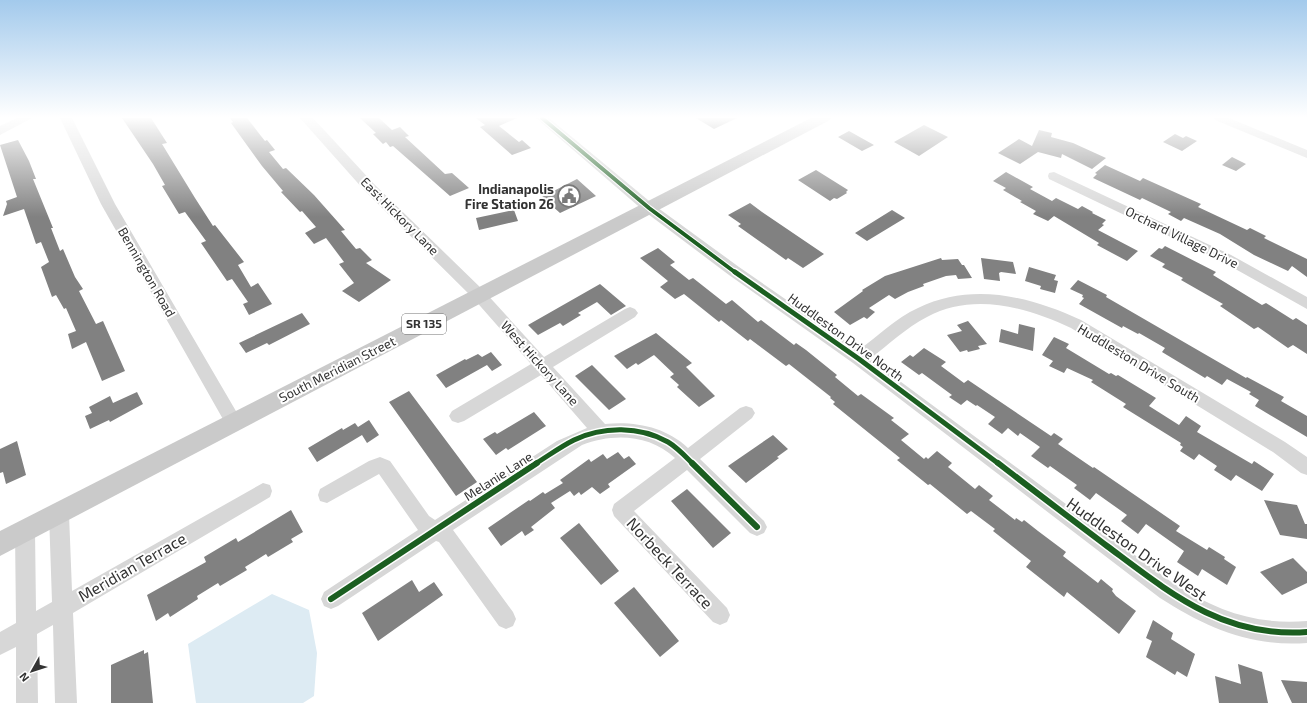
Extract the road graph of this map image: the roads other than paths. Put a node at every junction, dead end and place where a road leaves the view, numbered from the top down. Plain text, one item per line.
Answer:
1 (82, 151) edge
2 (336, 151) edge
3 (581, 151) edge
4 (760, 151) edge
5 (1054, 176) dead end
6 (650, 208) junction
7 (479, 295) junction
8 (1307, 304) edge
9 (630, 313) dead end
10 (859, 359) junction
11 (542, 366) junction
12 (746, 413) dead end
13 (458, 416) dead end
14 (234, 423) junction
15 (601, 432) junction
16 (688, 459) junction
17 (1307, 467) edge
18 (1028, 486) joint
19 (263, 491) dead end
20 (327, 495) dead end
21 (59, 514) junction
22 (757, 527) dead end
23 (436, 530) junction
24 (25, 531) junction
25 (0, 544) edge
26 (331, 599) dead end
27 (63, 607) junction
28 (720, 615) dead end
29 (506, 619) dead end
30 (26, 628) junction
31 (1307, 632) edge
32 (0, 644) edge
33 (27, 703) edge
34 (66, 703) edge

1 - 14 street, Bennington Road
2 - 7 street, East Hickory Lane
3 - 6 street, Huddleston Drive North
4 - 6 main road, South Meridian Street / SR 135
5 - 8 street, Orchard Village Drive
6 - 7 main road, South Meridian Street / SR 135
6 - 10 street, Huddleston Drive North
7 - 11 street, West Hickory Lane
7 - 14 main road, South Meridian Street / SR 135
9 - 11 street
10 - 17 street, Huddleston Drive South
10 - 18 street, Huddleston Drive North
11 - 13 street
11 - 15 street, West Hickory Lane
12 - 16 street
14 - 21 main road, South Meridian Street / SR 135
15 - 16 street, Melanie Lane
15 - 23 street, Melanie Lane
16 - 22 street
16 - 28 street, Norbeck Terrace
18 - 31 street, Huddleston Drive West
19 - 27 street, Meridian Terrace
20 - 23 street
21 - 24 main road, South Meridian Street / SR 135
21 - 27 street
23 - 26 street, Melanie Lane
23 - 29 street
24 - 25 main road, South Meridian Street / SR 135
24 - 30 street
27 - 30 street, Meridian Terrace
27 - 34 street
30 - 32 street, Meridian Terrace
30 - 33 street

